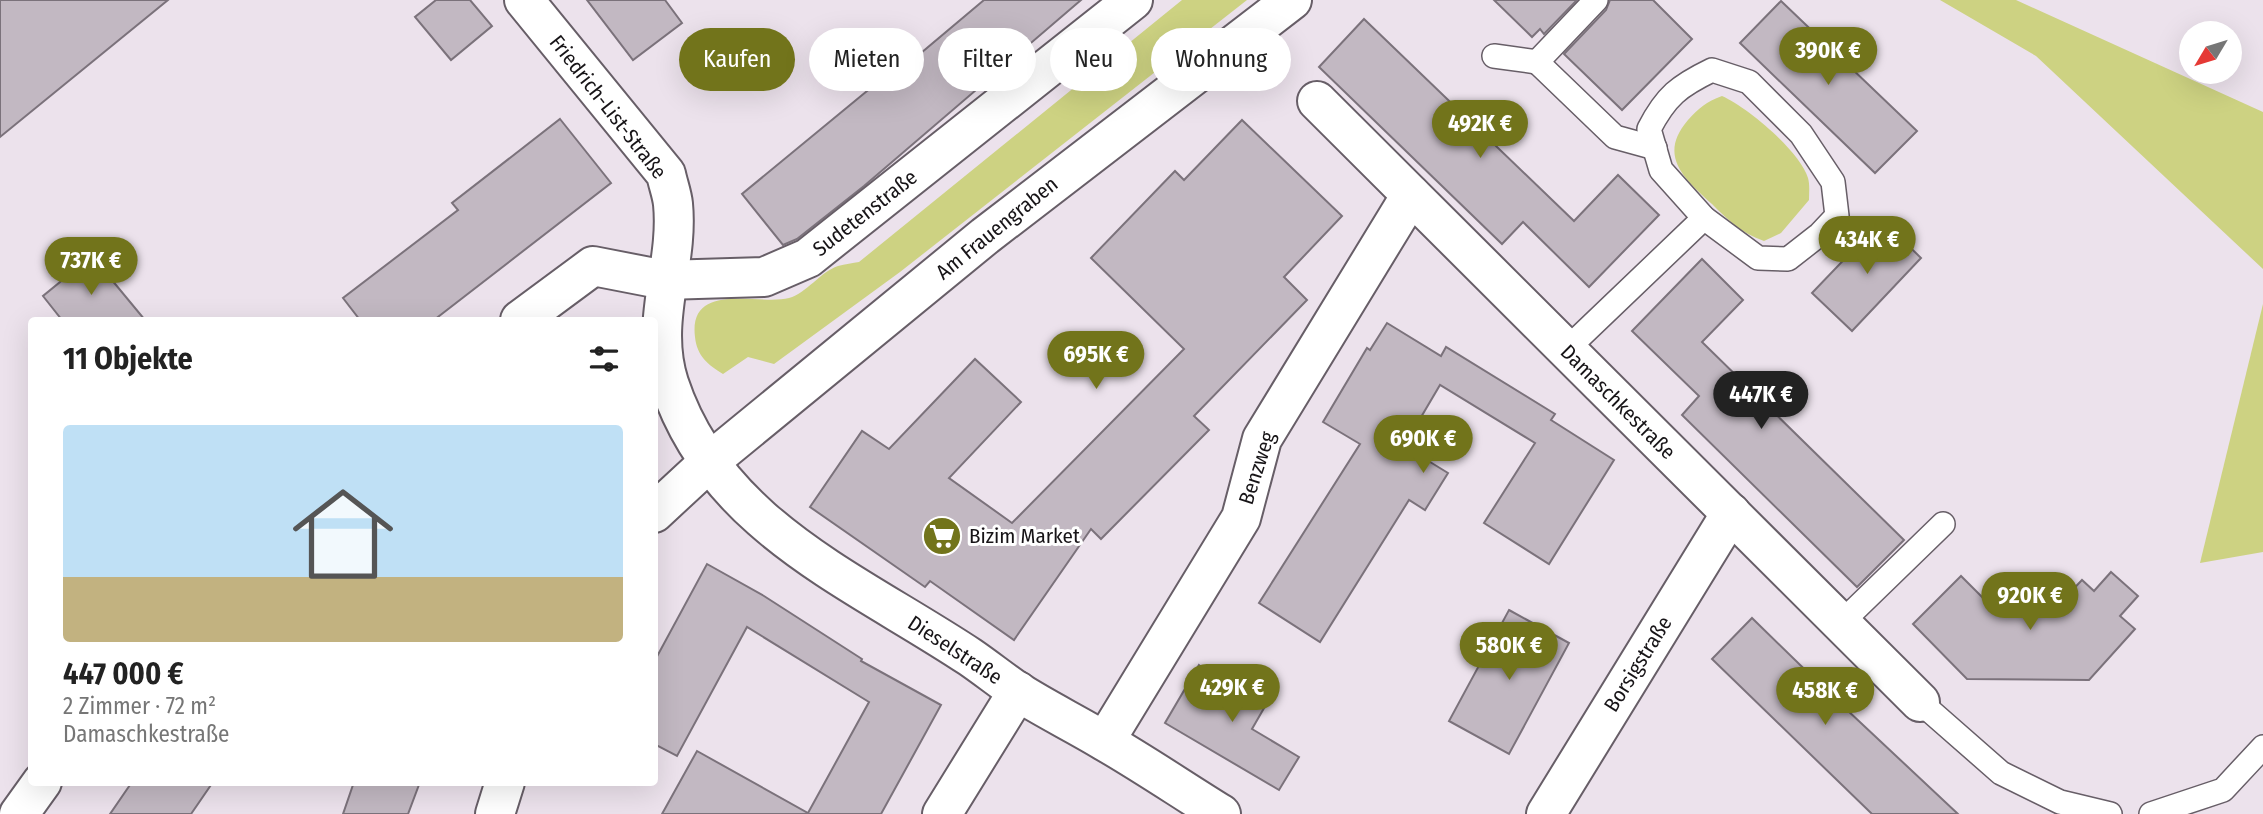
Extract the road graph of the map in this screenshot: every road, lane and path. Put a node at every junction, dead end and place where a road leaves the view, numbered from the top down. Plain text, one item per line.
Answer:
1 (524, 0) edge
2 (1133, 0) edge
3 (1292, 0) edge
4 (1596, 0) edge
5 (1494, 56) dead end
6 (1537, 62) junction
7 (1317, 101) dead end
8 (1655, 148) junction
9 (1411, 195) junction
10 (1704, 218) junction
11 (665, 279) junction
12 (524, 317) edge
13 (1566, 350) junction
14 (708, 463) junction
15 (658, 509) edge
16 (1731, 513) junction
17 (1943, 524) dead end
18 (1841, 624) junction
19 (1018, 691) junction
20 (1920, 702) joint
21 (1105, 741) junction
22 (2263, 747) edge
23 (39, 786) edge
24 (504, 786) edge
25 (19, 814) edge
26 (495, 814) edge
27 (942, 814) edge
28 (1221, 814) edge
29 (1546, 814) edge
30 (2110, 814) edge
31 (2151, 814) edge

1 - 11 street, Friedrich-List-Straße
2 - 11 street, Sudetenstraße
3 - 14 street, Am Frauengraben
4 - 6 lane
5 - 6 lane
6 - 8 lane
7 - 9 street, Damaschkestraße
8 - 10 lane
8 - 10 lane
9 - 13 street, Damaschkestraße
9 - 21 street, Benzweg
10 - 13 lane
11 - 12 street, Sudetenstraße
11 - 14 street, Friedrich-List-Straße
13 - 16 street, Damaschkestraße
14 - 15 street, Am Frauengraben
14 - 19 street, Dieselstraße
16 - 18 street, Damaschkestraße
16 - 29 street, Borsigstraße
17 - 18 lane
18 - 20 street, Damaschkestraße
19 - 21 street, Dieselstraße
19 - 27 street
20 - 30 lane
21 - 28 street, Dieselstraße
22 - 31 lane
23 - 25 street
24 - 26 street

